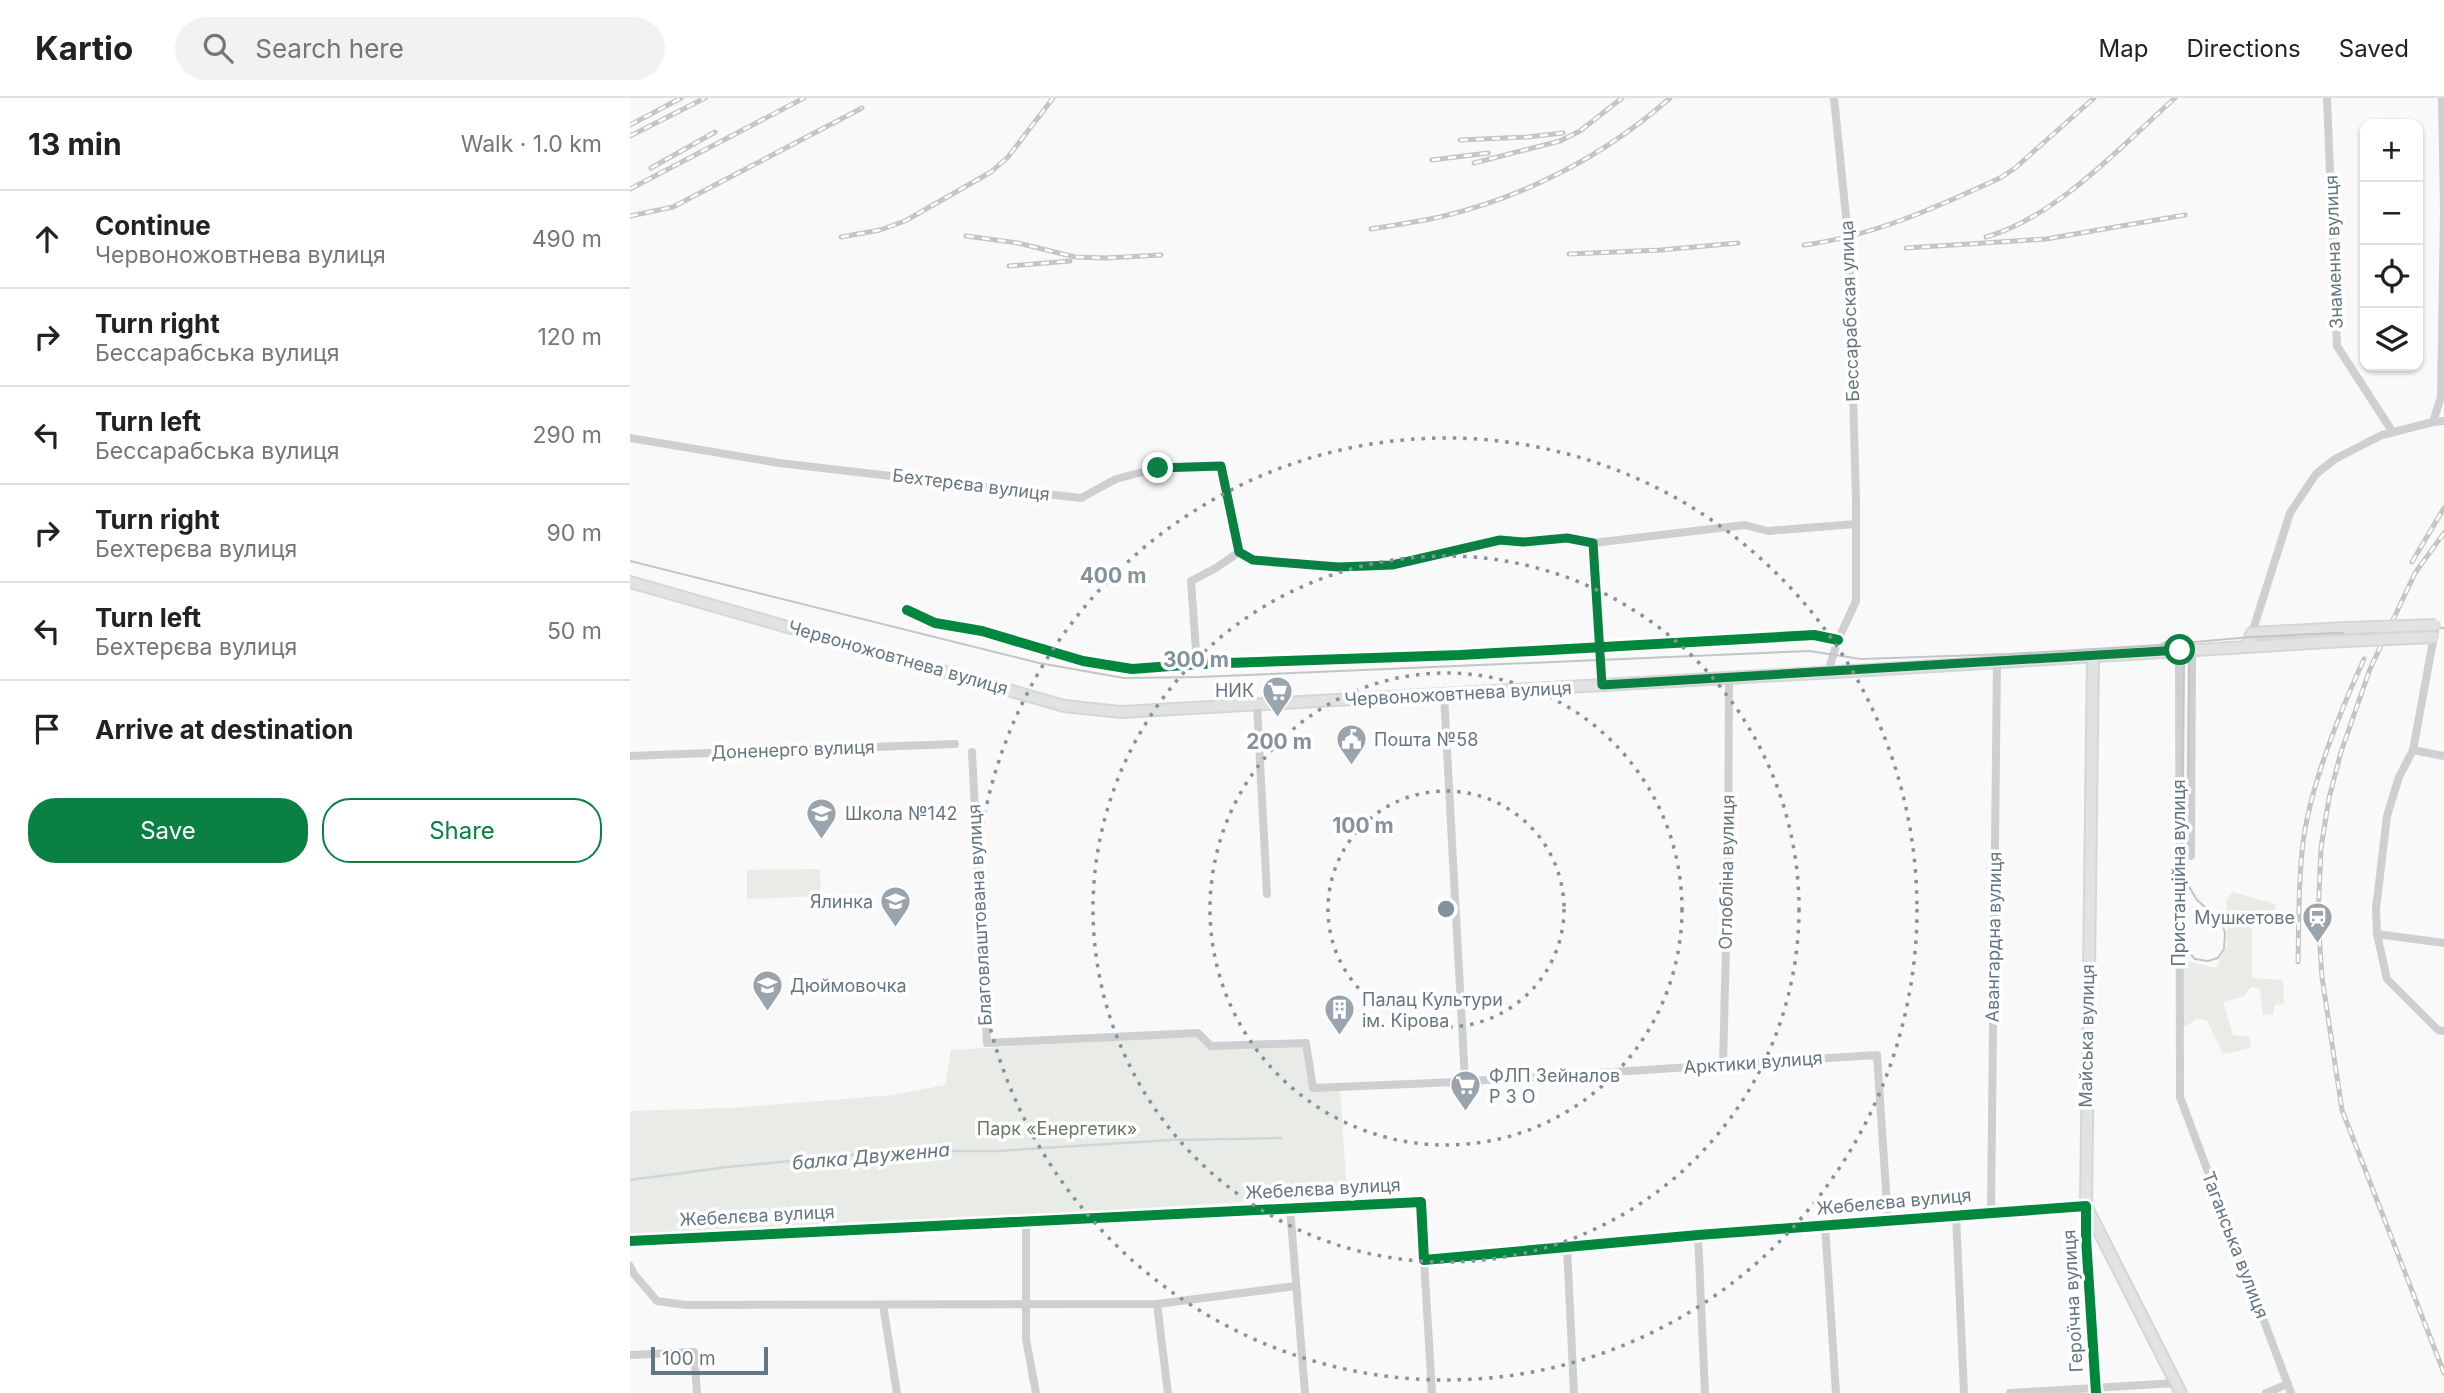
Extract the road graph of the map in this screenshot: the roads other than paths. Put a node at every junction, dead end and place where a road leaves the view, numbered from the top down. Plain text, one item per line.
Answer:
1 (1834, 98) edge
2 (2327, 98) edge
3 (2442, 98) edge
4 (2444, 421) edge
5 (2433, 422) junction
6 (2392, 431) junction
7 (630, 438) edge
8 (1856, 524) junction
9 (1593, 543) junction
10 (1239, 552) junction
11 (630, 582) edge
12 (907, 610) dead end
13 (2440, 631) edge
14 (2252, 633) junction
15 (1838, 640) junction
16 (2248, 645) junction
17 (1598, 647) junction
18 (2192, 649) junction
19 (2179, 650) junction
20 (2093, 655) junction
21 (1997, 662) junction
22 (1197, 664) junction
23 (1828, 672) junction
24 (1729, 678) junction
25 (1602, 685) junction
26 (1444, 695) junction
27 (1257, 705) junction
28 (955, 744) dead end
29 (2413, 750) junction
30 (972, 752) dead end
31 (630, 756) edge
32 (2444, 756) edge
33 (2191, 856) dead end
34 (1266, 894) dead end
35 (2377, 934) junction
36 (2444, 943) edge
37 (2444, 1031) edge
38 (1723, 1066) junction
39 (1465, 1081) junction
40 (1313, 1088) joint
41 (2180, 1097) joint
42 (2086, 1206) junction
43 (1290, 1208) junction
44 (1991, 1212) junction
45 (1955, 1215) junction
46 (1026, 1220) junction
47 (1888, 1220) junction
48 (1825, 1225) junction
49 (1698, 1235) junction
50 (630, 1241) edge
51 (1567, 1247) junction
52 (1424, 1261) junction
53 (630, 1266) edge
54 (1296, 1286) junction
55 (1157, 1304) junction
56 (883, 1305) junction
57 (1025, 1306) junction
58 (630, 1355) edge
59 (2179, 1388) edge
60 (2290, 1389) edge
61 (2096, 1390) edge
62 (697, 1393) edge
63 (897, 1393) edge
64 (1036, 1393) edge
65 (1168, 1393) edge
66 (1305, 1393) edge
67 (1432, 1393) edge
68 (1574, 1393) edge
69 (1705, 1393) edge
70 (1836, 1393) edge
71 (1964, 1393) edge
72 (2010, 1393) edge
73 (2266, 1393) edge

1 - 8 street, Бессарабская улица
2 - 6 street, Знаменна вулиця
3 - 5 street
4 - 5 street
5 - 6 street
6 - 14 street
7 - 10 street, Бехтерєва вулиця
8 - 9 street
8 - 15 street, Бессарабская улица
9 - 10 street
9 - 17 street
10 - 22 street
11 - 27 main road, Червоножовтнева вулиця
12 - 22 street
13 - 14 main road, bridge
13 - 16 main road, Червоножовтнева вулиця, bridge
13 - 29 street
14 - 16 main road
15 - 17 street
15 - 23 street, Бессарабская улица
16 - 18 main road, Червоножовтнева вулиця
17 - 22 street
17 - 25 street
18 - 19 main road, Червоножовтнева вулиця
18 - 33 street, Пристанційна вулиця
19 - 20 main road, Червоножовтнева вулиця
19 - 41 street, Пристанційна вулиця
20 - 21 main road, Червоножовтнева вулиця
20 - 42 main road, Майська вулиця
21 - 23 main road, Червоножовтнева вулиця
21 - 44 street, Авангардна вулиця
23 - 24 main road, Червоножовтнева вулиця
24 - 25 main road, Червоножовтнева вулиця
24 - 38 street, Оглобліна вулиця
25 - 26 main road, Червоножовтнева вулиця
26 - 27 main road, Червоножовтнева вулиця
26 - 39 street
27 - 34 street
28 - 31 street, Доненерго вулиця
29 - 32 street
29 - 35 street
30 - 40 street, Благовлаштована вулиця
35 - 36 street
35 - 37 street
38 - 39 street, Арктики вулиця
38 - 47 street, Арктики вулиця
39 - 40 street, Арктики вулиця
41 - 60 street, Таганська вулиця
42 - 44 street, Жебелєва вулиця
42 - 59 main road, Майська вулиця
42 - 61 street, Героїчна вулиця
43 - 46 street, Жебелєва вулиця
43 - 52 street, Жебелєва вулиця
43 - 54 street
44 - 45 street, Жебелєва вулиця
45 - 47 street, Жебелєва вулиця
45 - 71 street
46 - 50 street, Жебелєва вулиця
46 - 57 street
47 - 48 street, Жебелєва вулиця
48 - 49 street, Жебелєва вулиця
48 - 70 street
49 - 51 street, Жебелєва вулиця
49 - 69 street
51 - 52 street, Жебелєва вулиця
51 - 68 street
52 - 67 street
53 - 56 street
54 - 55 street
54 - 66 street
55 - 57 street
55 - 65 street
56 - 57 street
56 - 63 street
57 - 64 street
58 - 62 street
59 - 61 street
60 - 73 street
61 - 72 street

